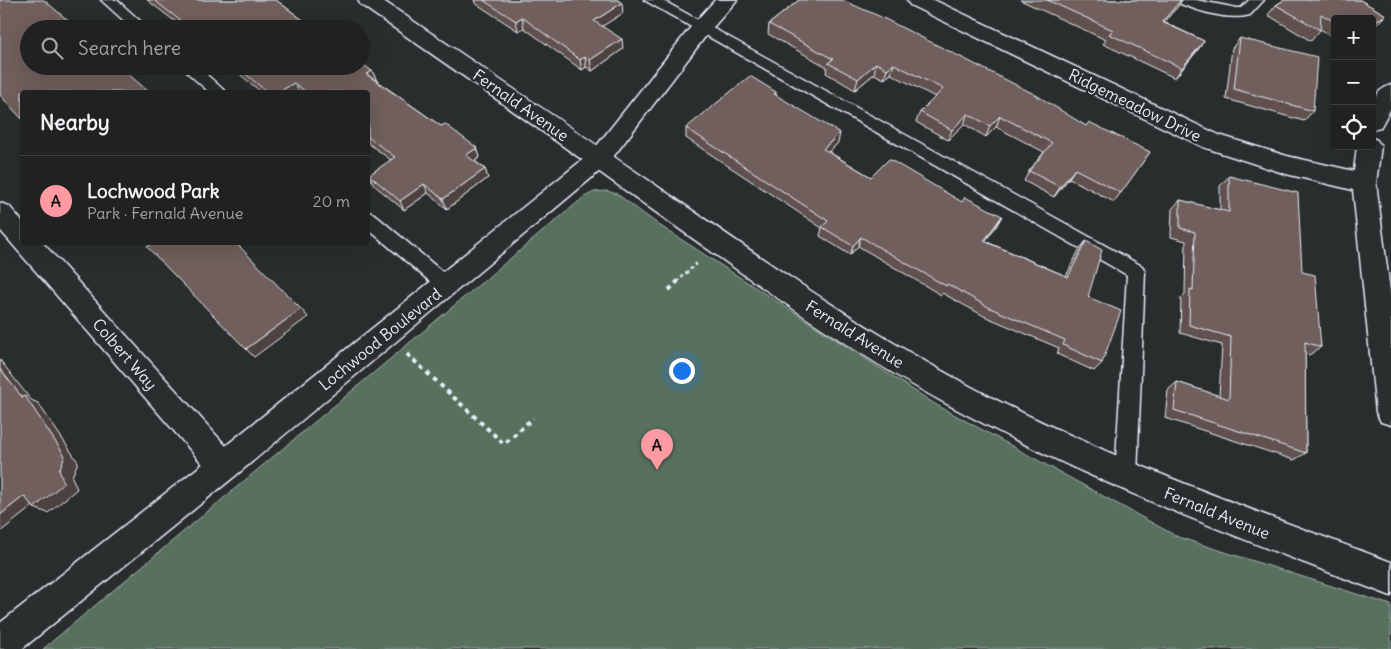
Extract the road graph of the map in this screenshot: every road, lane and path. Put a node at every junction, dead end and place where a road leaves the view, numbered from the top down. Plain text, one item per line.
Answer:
1 (108, 0) edge
2 (368, 0) edge
3 (651, 0) edge
4 (727, 0) edge
5 (917, 0) edge
6 (1183, 0) edge
7 (1257, 0) edge
8 (131, 20) edge
9 (701, 28) junction
10 (198, 75) edge
11 (216, 90) edge
12 (1391, 93) edge
13 (1376, 115) edge
14 (1368, 150) edge
15 (599, 159) junction
16 (1364, 183) junction
17 (0, 212) edge
18 (370, 221) edge
19 (20, 236) edge
20 (29, 245) edge
21 (698, 263) dead end
22 (446, 285) junction
23 (668, 290) dead end
24 (404, 352) dead end
25 (1391, 412) edge
26 (533, 418) dead end
27 (224, 466) junction
28 (1126, 476) junction
29 (1391, 579) edge
30 (0, 645) edge

1 - 8 lane
2 - 15 street, Fernald Avenue
3 - 9 lane
4 - 9 street, Lochwood Boulevard
5 - 16 street, Ridgemeadow Drive
6 - 7 lane
9 - 15 street, Lochwood Boulevard
9 - 28 lane
10 - 11 lane
12 - 13 street
14 - 16 street
15 - 22 street, Lochwood Boulevard
15 - 28 street, Fernald Avenue
16 - 25 street
17 - 19 street
18 - 22 lane
20 - 27 street, Colbert Way
21 - 23 path
22 - 27 street, Lochwood Boulevard
24 - 26 path
27 - 30 street, Lochwood Boulevard
28 - 29 street, Fernald Avenue

